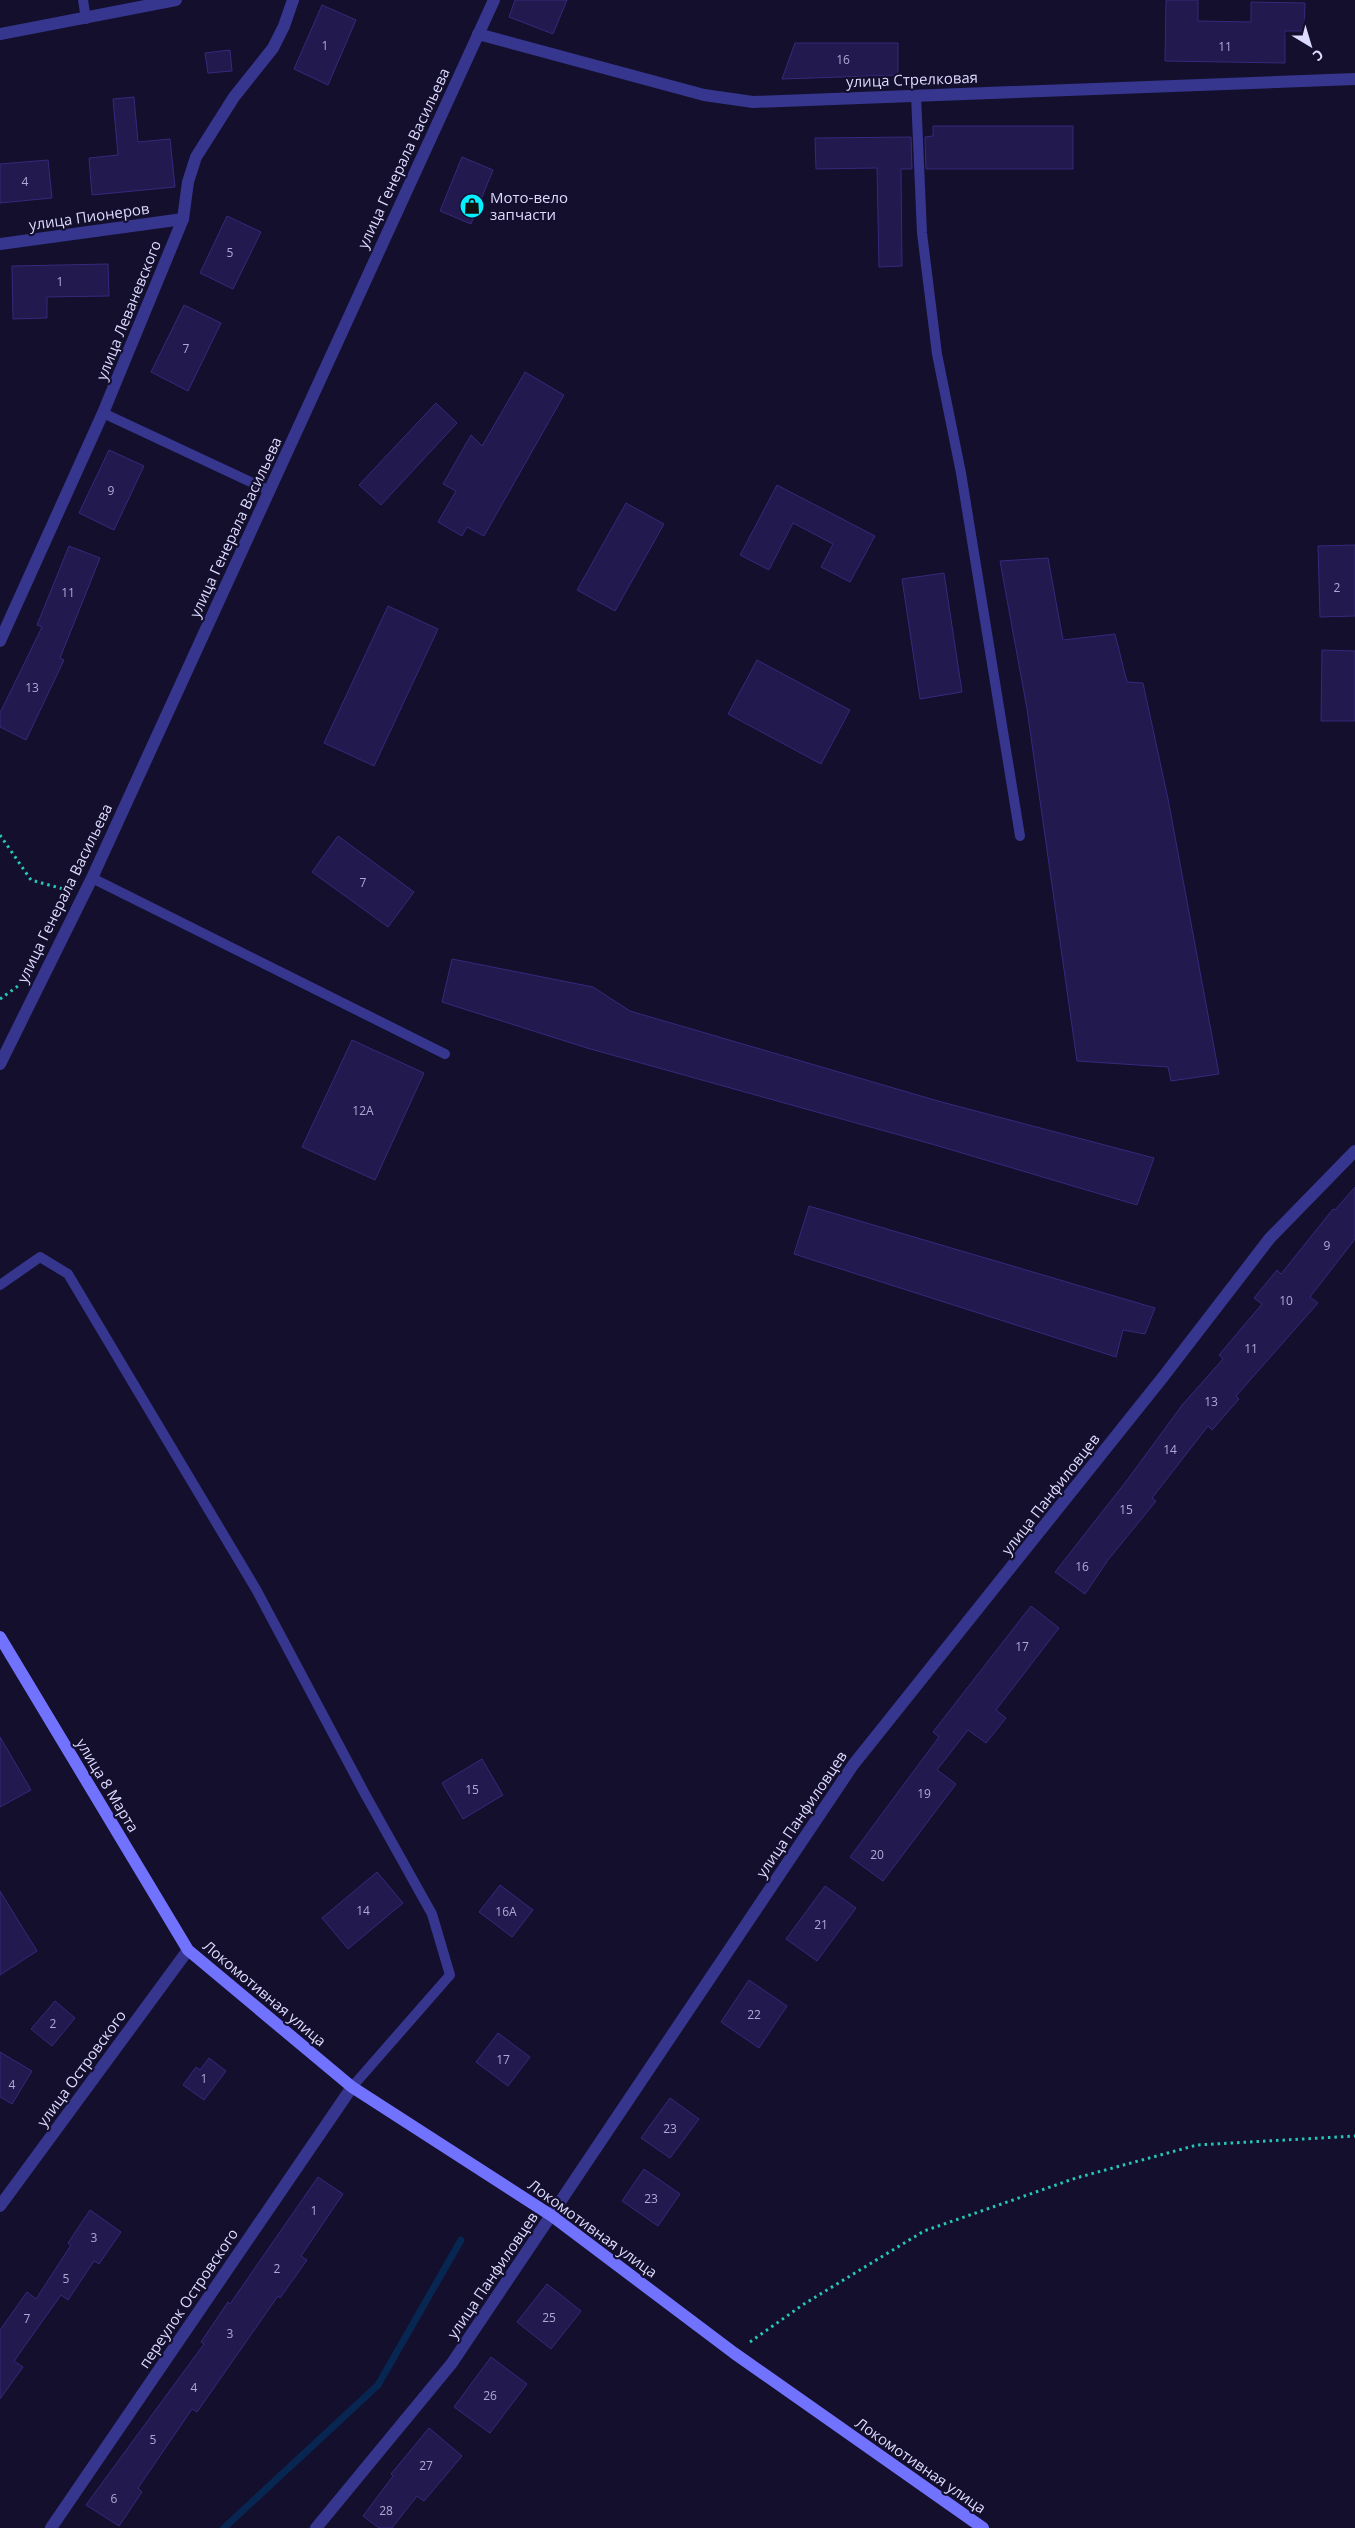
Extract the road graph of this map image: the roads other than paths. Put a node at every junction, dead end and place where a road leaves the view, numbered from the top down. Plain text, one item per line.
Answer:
1 (83, 0) edge
2 (176, 0) edge
3 (293, 0) edge
4 (494, 0) edge
5 (86, 19) junction
6 (0, 34) edge
7 (478, 34) junction
8 (1355, 79) edge
9 (916, 95) junction
10 (183, 219) junction
11 (0, 244) edge
12 (103, 413) junction
13 (270, 491) junction
14 (0, 641) edge
15 (1020, 836) dead end
16 (92, 878) junction
17 (445, 1054) dead end
18 (0, 1064) edge
19 (1355, 1151) edge
20 (0, 1285) edge
21 (0, 1637) edge
22 (188, 1950) junction
23 (352, 2087) junction
24 (0, 2206) edge
25 (552, 2216) junction
26 (51, 2528) edge
27 (316, 2528) edge
28 (983, 2528) edge

1 - 5 lane
2 - 5 street
3 - 10 street, улица Леваневского
4 - 7 street, улица Генерала Васильева
5 - 6 street
7 - 9 street, улица Стрелковая
7 - 13 street, улица Генерала Васильева
8 - 9 street, улица Стрелковая
9 - 15 lane
10 - 11 street, улица Пионеров
10 - 12 street, улица Леваневского
12 - 13 lane
12 - 14 street, улица Леваневского
13 - 16 street, улица Генерала Васильева
16 - 17 lane
16 - 18 street, улица Генерала Васильева
19 - 25 street, улица Панфиловцев
20 - 23 lane
21 - 22 main road, улица 8 Марта
22 - 23 main road, Локомотивная улица
22 - 24 street, улица Островского
23 - 25 main road, Локомотивная улица
23 - 26 street, переулок Островского
25 - 27 street, улица Панфиловцев
25 - 28 main road, Локомотивная улица

